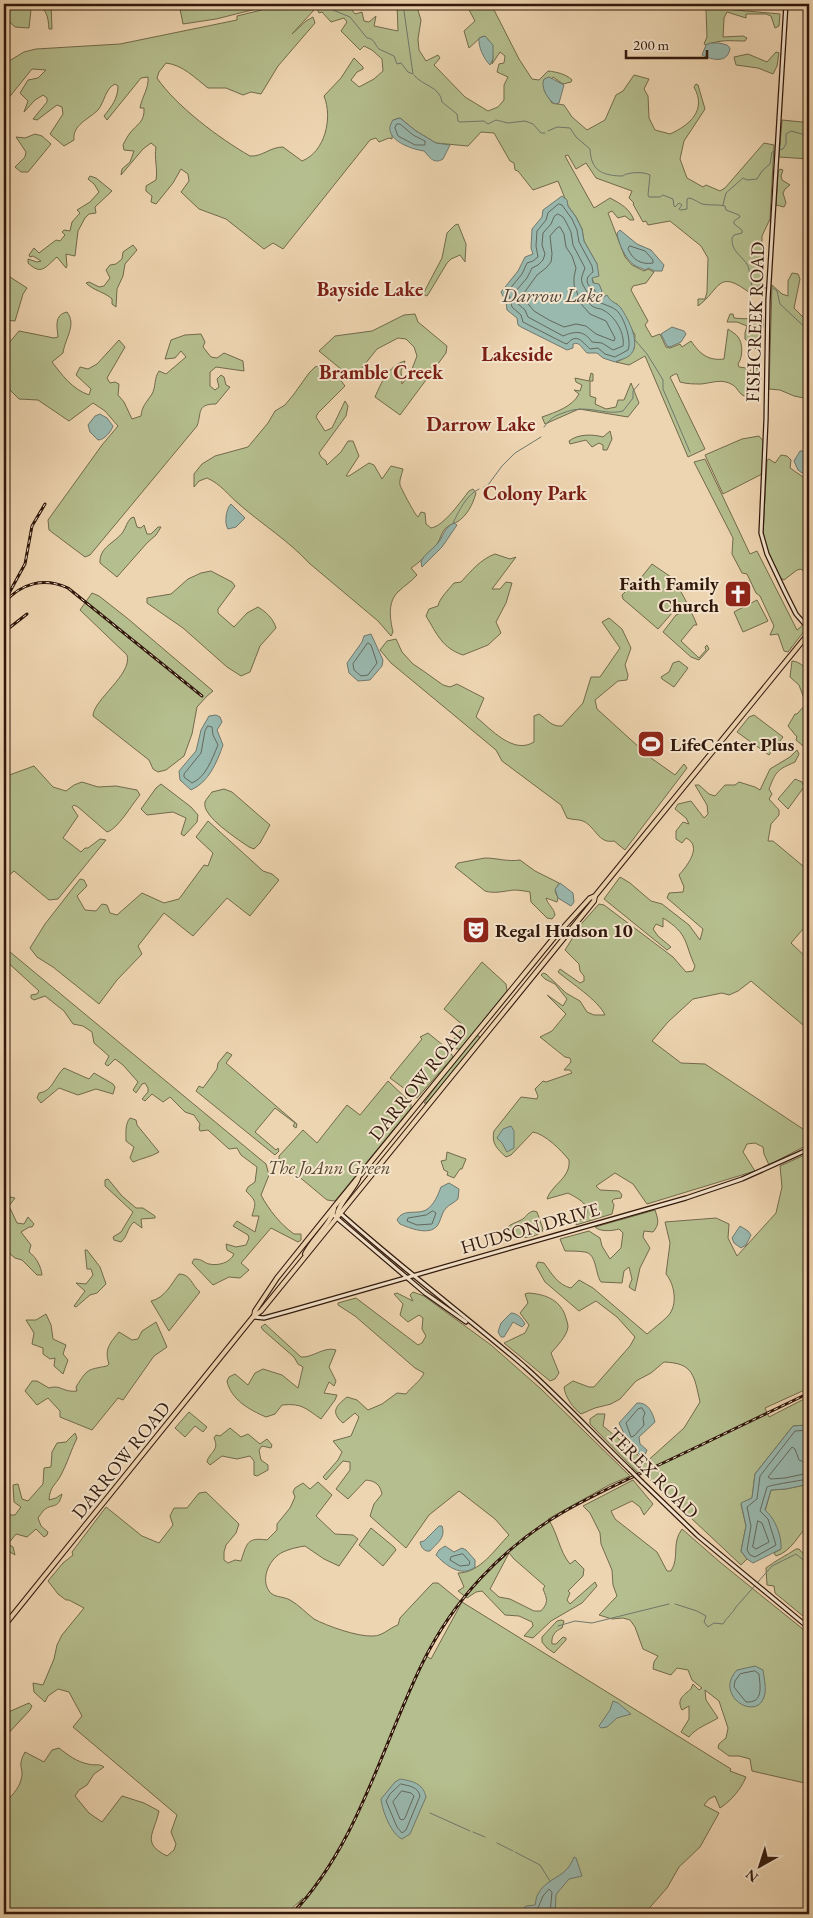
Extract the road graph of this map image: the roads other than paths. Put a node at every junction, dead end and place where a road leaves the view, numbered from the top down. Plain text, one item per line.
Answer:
1 (786, 4) edge
2 (809, 629) edge
3 (809, 633) edge
4 (595, 896) junction
5 (548, 944) junction
6 (555, 950) junction
7 (539, 956) junction
8 (546, 962) junction
9 (514, 986) junction
10 (521, 992) junction
11 (478, 1032) junction
12 (484, 1037) junction
13 (809, 1149) edge
14 (337, 1210) junction
15 (331, 1213) junction
16 (337, 1218) junction
17 (301, 1247) junction
18 (306, 1251) junction
19 (303, 1259) junction
20 (413, 1276) junction
21 (407, 1278) junction
22 (272, 1285) junction
23 (278, 1290) junction
24 (254, 1317) junction
25 (483, 1333) junction
26 (4, 1626) edge
27 (809, 1628) edge

1 - 2 main road, FISHCREEK ROAD
3 - 4 main road, DARROW ROAD
4 - 5 main road, DARROW ROAD
4 - 6 main road, DARROW ROAD
5 - 6 main road
5 - 7 main road, DARROW ROAD
6 - 8 main road, DARROW ROAD
7 - 8 main road
7 - 9 main road, DARROW ROAD
8 - 10 main road, DARROW ROAD
9 - 10 main road
9 - 11 main road, DARROW ROAD
10 - 12 main road, DARROW ROAD
11 - 12 main road
11 - 14 main road, DARROW ROAD
12 - 14 main road, DARROW ROAD
13 - 20 main road, HUDSON DRIVE
14 - 15 main road, DARROW ROAD
14 - 16 main road, DARROW ROAD
14 - 20 main road, TEREX ROAD
15 - 16 main road, TEREX ROAD
15 - 17 main road, DARROW ROAD
15 - 18 main road
16 - 19 main road, DARROW ROAD
16 - 21 main road, TEREX ROAD
17 - 18 main road
17 - 22 main road, DARROW ROAD
18 - 19 main road
19 - 23 main road, DARROW ROAD
20 - 21 main road, HUDSON DRIVE
20 - 25 main road, TEREX ROAD
21 - 24 main road, HUDSON DRIVE
21 - 25 main road, TEREX ROAD
22 - 23 main road
22 - 24 main road, DARROW ROAD
23 - 24 main road, DARROW ROAD
24 - 26 main road, DARROW ROAD
25 - 27 main road, TEREX ROAD, bridge

